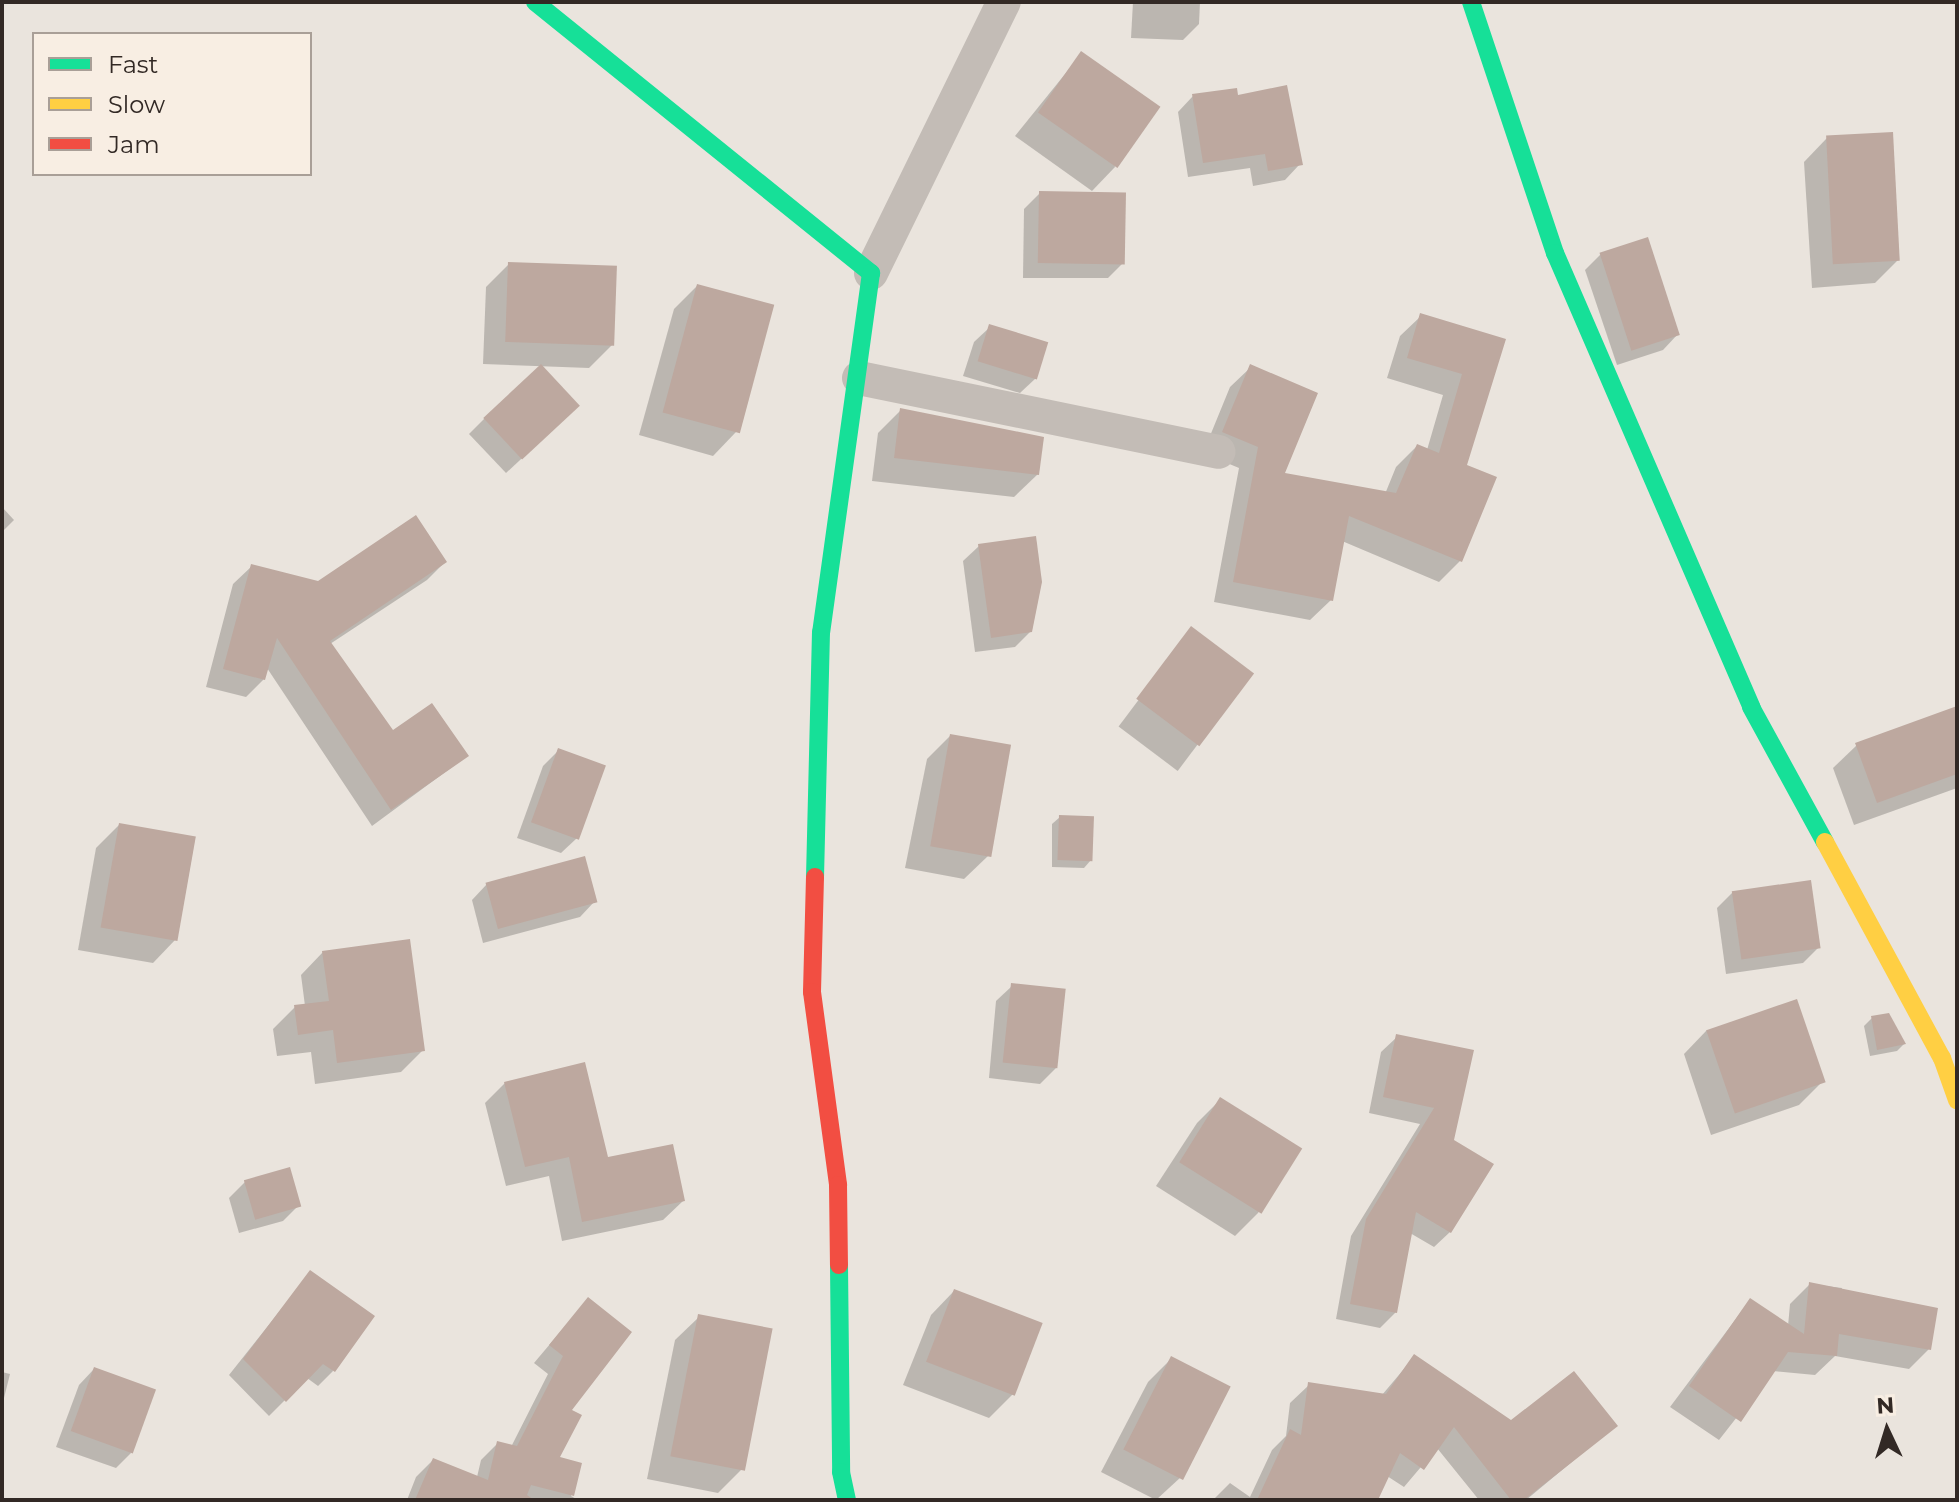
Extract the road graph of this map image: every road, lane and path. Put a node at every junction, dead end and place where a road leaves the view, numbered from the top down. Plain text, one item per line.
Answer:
1 (535, 2) edge
2 (1004, 2) edge
3 (1471, 2) edge
4 (871, 273) junction
5 (859, 378) junction
6 (1218, 452) dead end
7 (1957, 1100) edge
8 (847, 1500) edge

1 - 4 street
2 - 4 street
3 - 7 street
4 - 5 street
5 - 6 street
5 - 8 street

